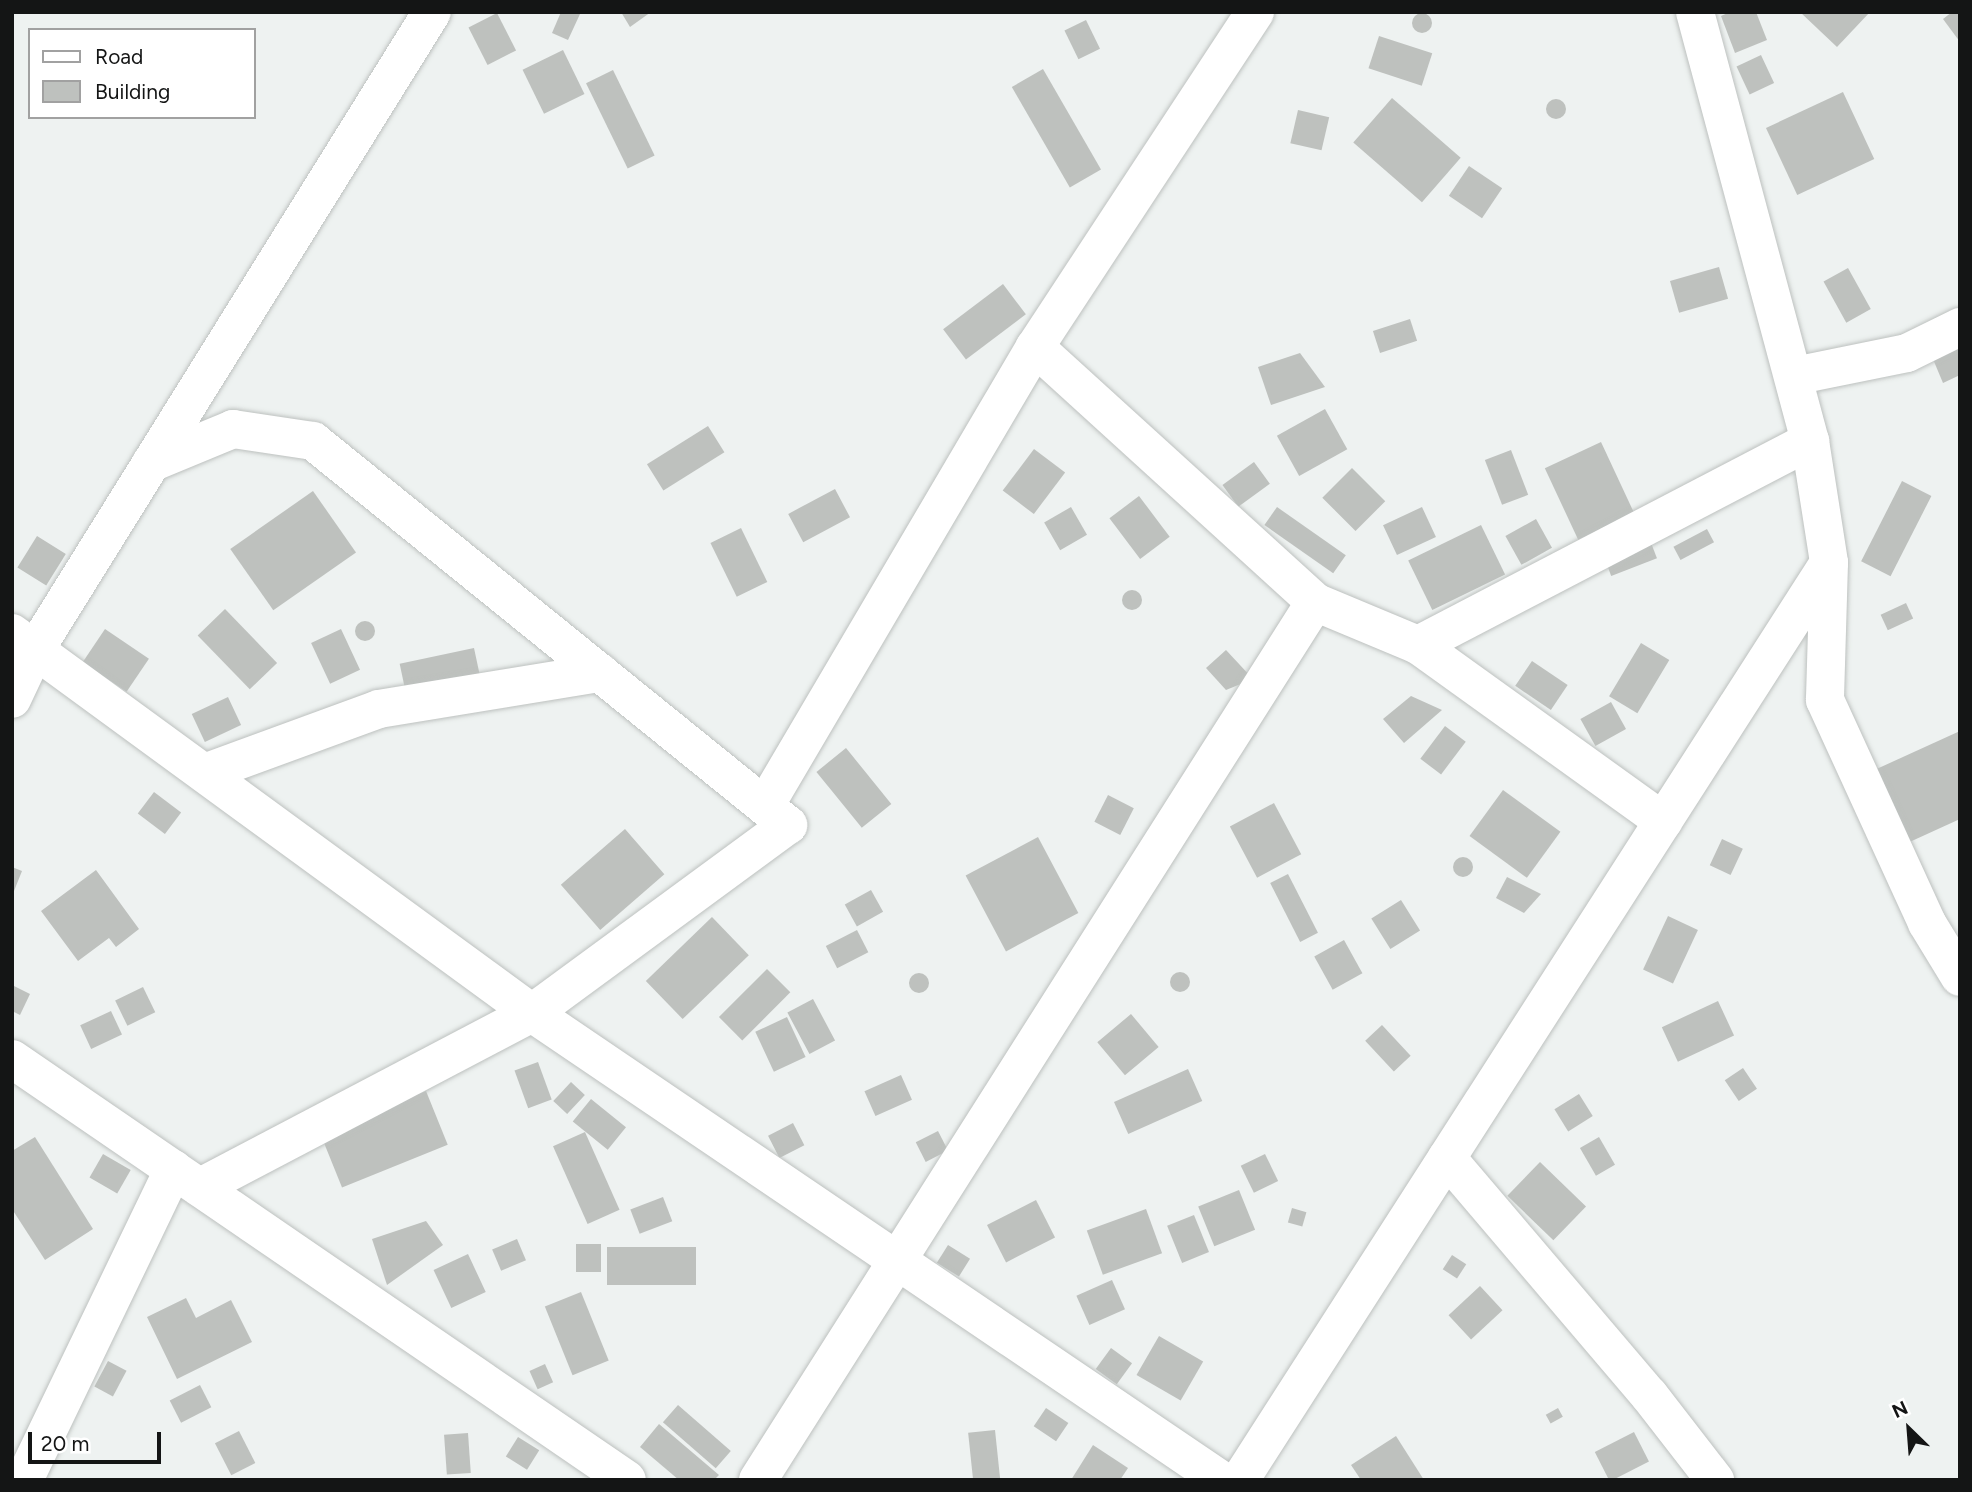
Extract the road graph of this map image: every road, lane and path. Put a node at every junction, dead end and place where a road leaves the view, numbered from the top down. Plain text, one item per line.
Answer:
1 (432, 12) edge
2 (1255, 12) edge
3 (1695, 12) edge
4 (1960, 327) edge
5 (1035, 347) junction
6 (1794, 376) junction
7 (1810, 441) junction
8 (151, 463) junction
9 (1829, 563) junction
10 (1315, 602) junction
11 (24, 641) edge
12 (1418, 645) junction
13 (600, 673) junction
14 (12, 699) edge
15 (204, 773) junction
16 (766, 804) junction
17 (1663, 821) junction
18 (1960, 977) edge
19 (532, 1013) junction
20 (12, 1059) edge
21 (1447, 1158) junction
22 (187, 1178) junction
23 (894, 1262) junction
24 (24, 1480) edge
25 (627, 1480) edge
26 (758, 1480) edge
27 (1221, 1480) edge
28 (1240, 1480) edge
29 (1715, 1480) edge

1 - 8 street
2 - 5 street
3 - 6 street
4 - 6 street
5 - 10 street
5 - 16 street
6 - 7 street
7 - 9 street
7 - 12 street
8 - 11 street
8 - 13 street
9 - 17 street
9 - 18 street
10 - 12 street
10 - 23 street
11 - 14 street
11 - 15 street
12 - 17 street
13 - 15 street
13 - 16 street
15 - 19 street
16 - 19 street
17 - 21 street
19 - 22 street
19 - 23 street
20 - 22 street
21 - 28 street
21 - 29 street
22 - 24 street
22 - 25 street
23 - 26 street
23 - 27 street

